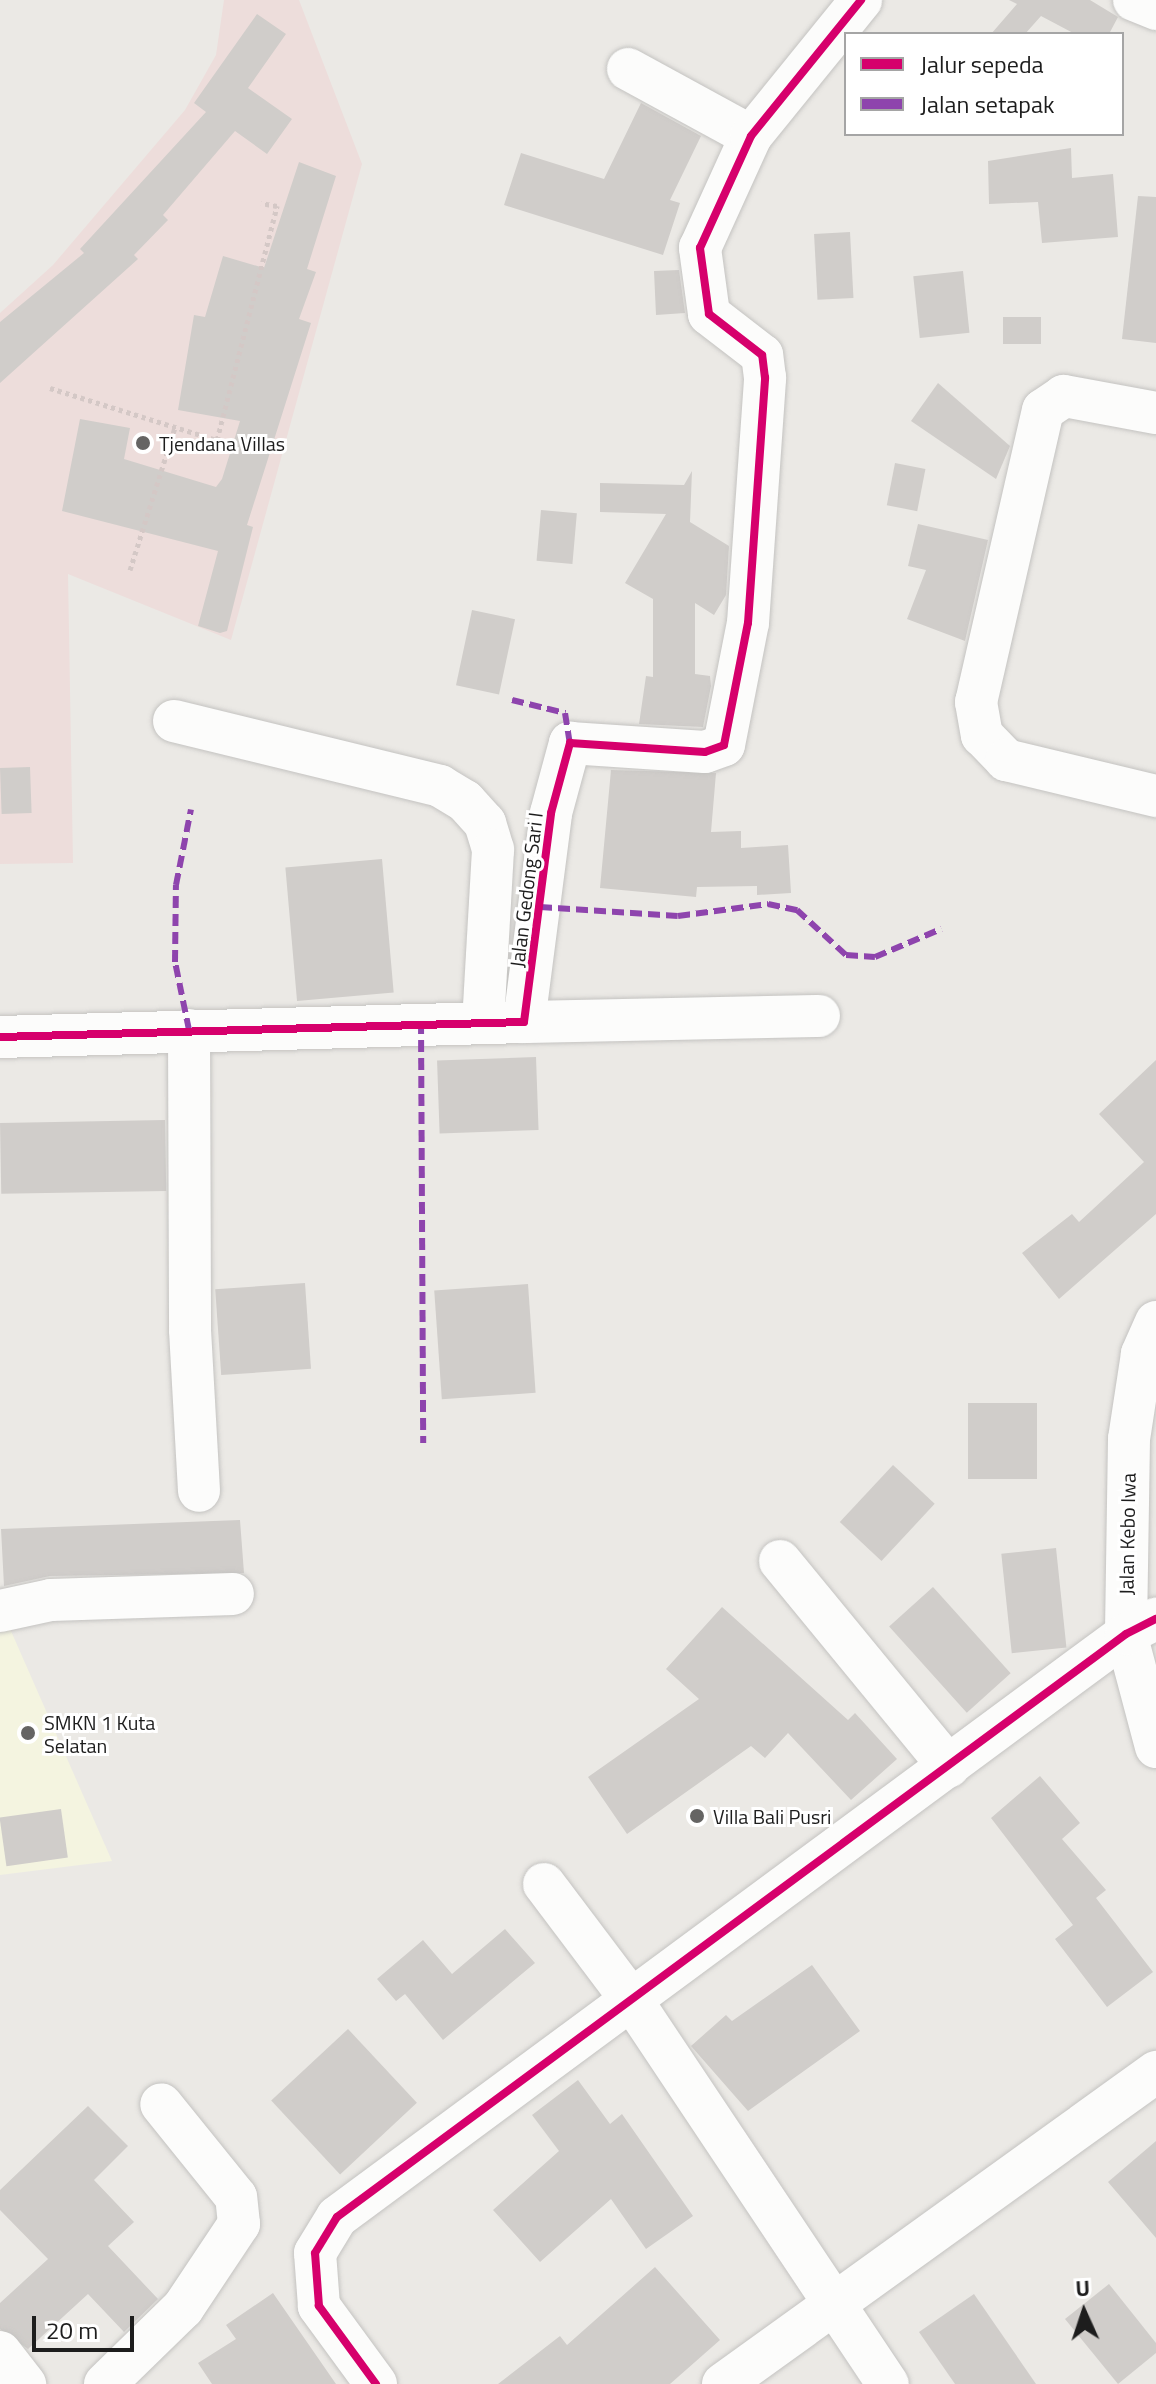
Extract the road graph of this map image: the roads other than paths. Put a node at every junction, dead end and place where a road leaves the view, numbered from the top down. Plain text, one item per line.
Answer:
1 (861, 0) edge
2 (1134, 0) edge
3 (1156, 9) edge
4 (628, 69) dead end
5 (751, 136) junction
6 (1156, 413) edge
7 (174, 721) dead end
8 (1156, 796) edge
9 (819, 1016) dead end
10 (524, 1022) junction
11 (483, 1023) junction
12 (189, 1030) junction
13 (0, 1037) edge
14 (1156, 1322) edge
15 (199, 1491) dead end
16 (780, 1561) dead end
17 (233, 1594) dead end
18 (0, 1611) edge
19 (1141, 1626) edge
20 (1156, 1747) edge
21 (949, 1767) junction
22 (544, 1884) dead end
23 (633, 2002) junction
24 (1156, 2072) edge
25 (161, 2104) dead end
26 (835, 2301) junction
27 (0, 2352) edge
28 (25, 2384) edge
29 (105, 2384) edge
30 (376, 2384) edge
31 (723, 2384) edge
32 (888, 2384) edge

1 - 5 street, Jalan Gedong Sari I
2 - 3 street
4 - 5 street
5 - 10 street, Jalan Gedong Sari I
6 - 8 street
7 - 11 street
9 - 10 street
10 - 11 street
11 - 12 street
12 - 13 street
12 - 15 street
14 - 19 street, Jalan Kebo Iwa
16 - 21 street
17 - 18 street
19 - 20 street, Jalan Kebo Iwa
19 - 21 street
21 - 23 street
22 - 23 street
23 - 26 street
23 - 30 street
24 - 26 street
25 - 29 street
26 - 31 street
26 - 32 street
27 - 28 street

